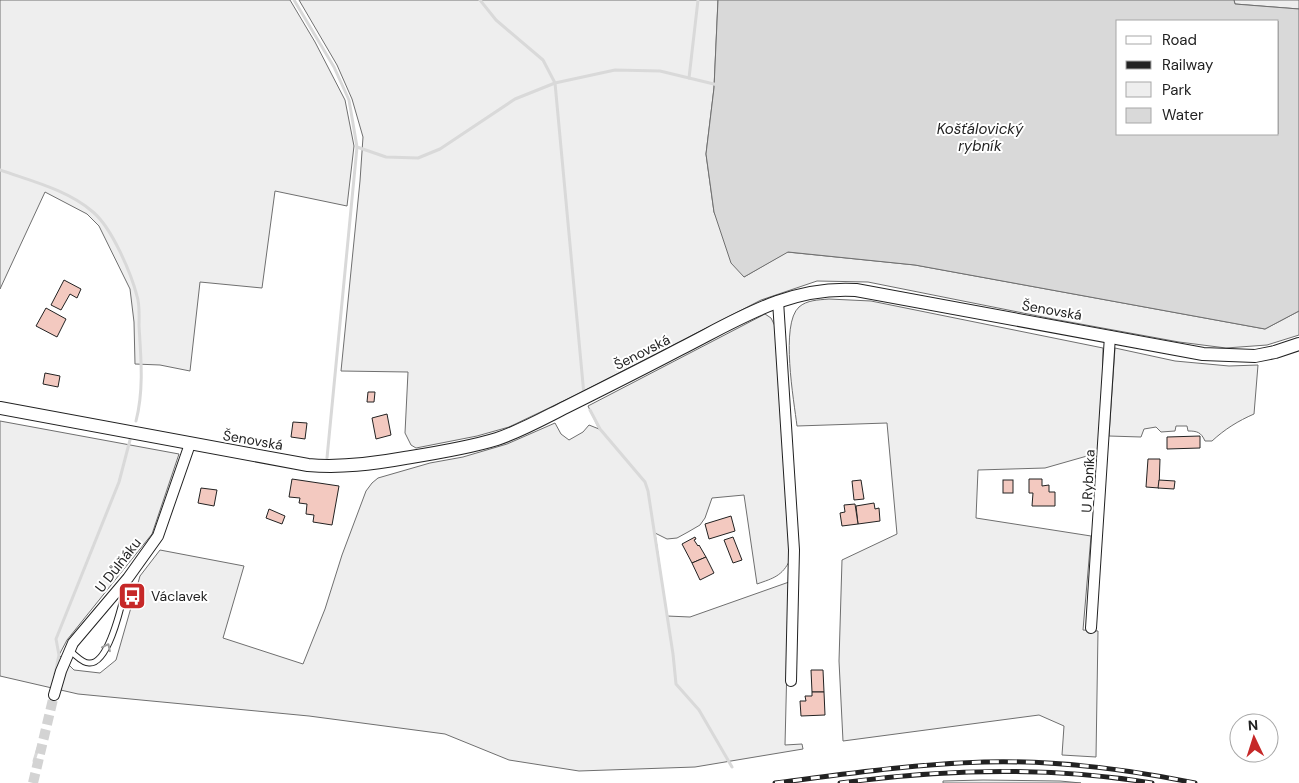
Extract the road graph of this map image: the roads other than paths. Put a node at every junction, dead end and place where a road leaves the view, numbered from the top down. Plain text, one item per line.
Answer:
1 (778, 301) junction
2 (1110, 336) junction
3 (1299, 344) edge
4 (0, 408) edge
5 (190, 444) junction
6 (128, 578) junction
7 (1091, 628) dead end
8 (70, 650) junction
9 (791, 681) dead end
10 (54, 695) tunnel mouth

1 - 2 street, Šenovská
1 - 5 street, Šenovská
1 - 9 street
2 - 3 street, Šenovská
2 - 7 street, U Rybníka
4 - 5 street, Šenovská
5 - 6 street, U Důlňáku
6 - 8 street, U Důlňáku
8 -> 6 lane
8 - 10 street, U Důlňáku

